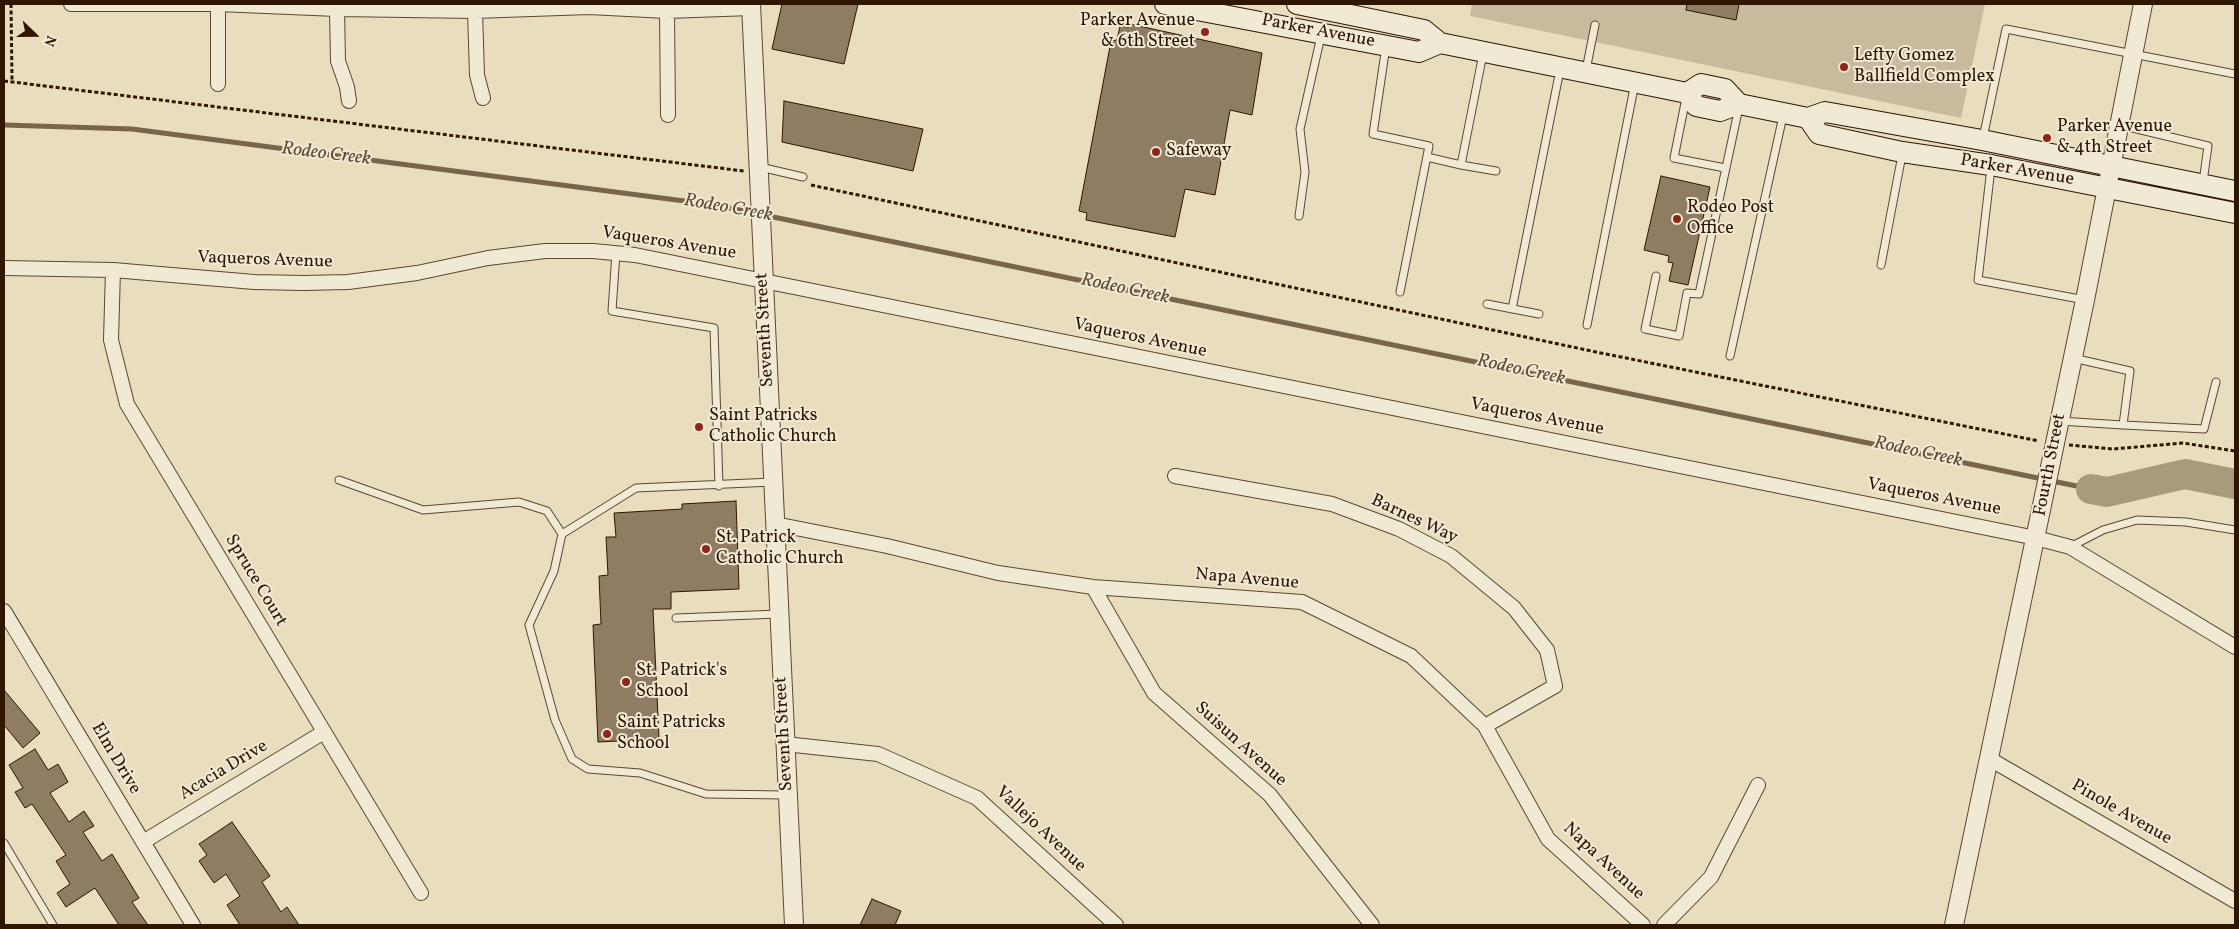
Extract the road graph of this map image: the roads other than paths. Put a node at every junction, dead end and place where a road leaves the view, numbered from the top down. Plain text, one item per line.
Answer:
1 (71, 4) edge
2 (218, 4) edge
3 (1165, 4) edge
4 (1297, 4) edge
5 (2143, 4) edge
6 (751, 6) edge
7 (1201, 7) edge
8 (336, 9) junction
9 (475, 10) junction
10 (667, 11) junction
11 (1595, 25) dead end
12 (1322, 33) junction
13 (1440, 43) junction
14 (1386, 46) junction
15 (1484, 52) junction
16 (2133, 53) junction
17 (1560, 67) junction
18 (1585, 72) junction
19 (2235, 74) edge
20 (1635, 83) junction
21 (218, 84) dead end
22 (1686, 93) junction
23 (483, 98) dead end
24 (349, 101) dead end
25 (1739, 104) junction
26 (1784, 113) junction
27 (668, 115) dead end
28 (1808, 118) junction
29 (2119, 125) junction
30 (1982, 140) junction
31 (1902, 152) junction
32 (1427, 157) junction
33 (1461, 165) junction
34 (1991, 165) junction
35 (2111, 166) junction
36 (1725, 168) junction
37 (1496, 172) dead end
38 (759, 176) junction
39 (806, 181) road end
40 (2203, 184) junction
41 (2107, 187) junction
42 (2235, 191) edge
43 (2235, 213) edge
44 (1299, 216) dead end
45 (616, 253) junction
46 (1881, 265) dead end
47 (4, 268) edge
48 (113, 270) junction
49 (1656, 276) dead end
50 (764, 280) junction
51 (1400, 292) dead end
52 (2085, 300) junction
53 (1487, 304) dead end
54 (1512, 309) junction
55 (1539, 314) dead end
56 (1587, 325) dead end
57 (1730, 356) dead end
58 (2072, 358) junction
59 (2216, 382) dead end
60 (2059, 422) junction
61 (2122, 425) junction
62 (1174, 476) dead end
63 (339, 480) dead end
64 (773, 482) junction
65 (719, 486) junction
66 (775, 524) junction
67 (2235, 530) edge
68 (562, 534) junction
69 (2036, 538) junction
70 (2070, 546) junction
71 (1093, 587) junction
72 (4, 611) edge
73 (779, 614) junction
74 (676, 618) dead end
75 (2235, 647) edge
76 (1485, 726) junction
77 (324, 732) junction
78 (785, 744) junction
79 (1988, 758) junction
80 (1758, 785) dead end
81 (788, 795) junction
82 (143, 842) junction
83 (4, 843) edge
84 (421, 894) dead end
85 (2235, 901) edge
86 (53, 925) edge
87 (194, 925) edge
88 (794, 925) edge
89 (1116, 925) edge
90 (1372, 925) edge
91 (1643, 925) edge
92 (1664, 925) edge
93 (1954, 925) edge

1 - 2 street
2 - 8 street
2 - 21 street
3 - 7 main road, Parker Avenue
4 - 13 main road, Parker Avenue
5 - 16 street, Fourth Street
6 - 10 street
6 - 38 street, Seventh Street
7 - 12 main road, Parker Avenue
8 - 9 street
8 - 24 street
9 - 10 street
9 - 23 street
10 - 27 street
11 - 18 lane
12 - 14 main road, Parker Avenue
12 - 44 lane
13 - 14 main road, Parker Avenue
13 - 15 main road, Parker Avenue
14 - 32 lane
15 - 17 main road, Parker Avenue
15 - 33 lane
16 - 19 lane
16 - 29 street, Fourth Street
16 - 30 lane
17 - 18 main road, Parker Avenue
17 - 54 lane
18 - 20 main road, Parker Avenue
20 - 22 main road, Parker Avenue
20 - 56 lane
22 - 25 main road, Parker Avenue
22 - 36 lane
25 - 26 main road, Parker Avenue
25 - 36 lane
26 - 28 main road, Parker Avenue
26 - 57 lane
28 - 30 main road, Parker Avenue
28 - 31 main road, Parker Avenue
29 - 35 street, Fourth Street
29 - 40 lane
30 - 35 main road, Parker Avenue
31 - 34 main road, Parker Avenue
31 - 46 lane
32 - 33 lane
32 - 51 lane
33 - 37 lane
34 - 41 main road, Parker Avenue
34 - 52 lane
35 - 40 main road, Parker Avenue
35 - 41 street, Fourth Street
36 - 49 lane
38 - 39 lane
38 - 50 street, Seventh Street
40 - 42 main road, Parker Avenue
41 - 43 main road, Parker Avenue
41 - 52 street, Fourth Street
45 - 48 street, Vaqueros Avenue
45 - 50 street, Vaqueros Avenue
45 - 65 lane
47 - 48 street, Vaqueros Avenue
48 - 77 street, Spruce Court
50 - 64 street, Seventh Street
50 - 69 street, Vaqueros Avenue
52 - 58 street, Fourth Street
53 - 54 lane
54 - 55 lane
58 - 60 street, Fourth Street
58 - 61 lane
59 - 61 lane
60 - 61 lane
60 - 69 street, Fourth Street
62 - 76 street, Barnes Way
63 - 68 lane
64 - 65 lane
64 - 66 street, Seventh Street
65 - 68 lane
66 - 71 street, Napa Avenue
66 - 73 street, Seventh Street
67 - 70 lane
68 - 81 lane
69 - 70 street, Vaqueros Avenue
69 - 79 street, Fourth Street
70 - 75 street, Vaqueros Avenue
71 - 76 street, Napa Avenue
71 - 90 street, Suisun Avenue
72 - 82 street, Elm Drive
73 - 74 lane
73 - 78 street, Seventh Street
76 - 91 street, Napa Avenue
77 - 82 street, Acacia Drive
77 - 84 street, Spruce Court
78 - 81 street, Seventh Street
78 - 89 street, Vallejo Avenue
79 - 85 street, Pinole Avenue
79 - 93 street, Fourth Street
80 - 92 street
81 - 88 street, Seventh Street
82 - 87 street, Elm Drive
83 - 86 lane

